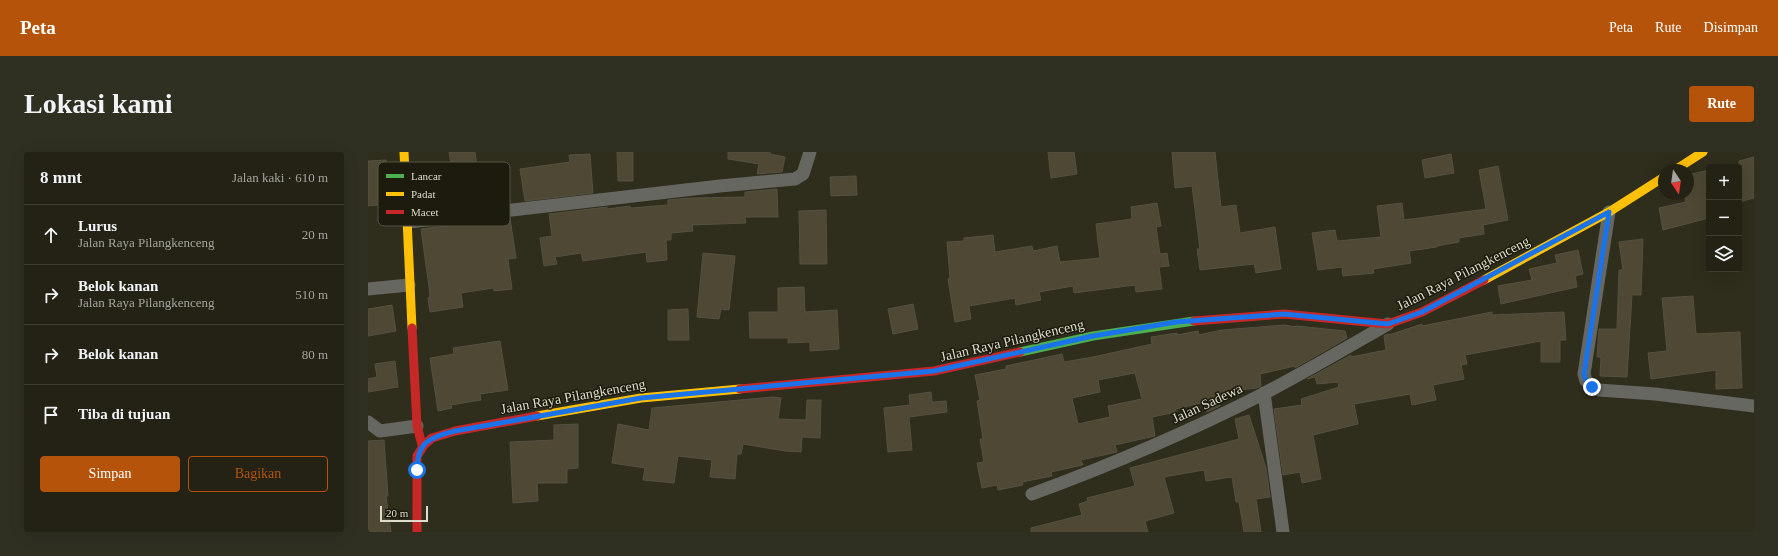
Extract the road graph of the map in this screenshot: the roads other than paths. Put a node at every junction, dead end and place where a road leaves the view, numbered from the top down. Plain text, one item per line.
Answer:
1 (404, 152) edge
2 (810, 152) edge
3 (1703, 152) edge
4 (405, 162) edge
5 (1684, 164) edge
6 (1658, 181) edge
7 (510, 210) edge
8 (1609, 212) junction
9 (409, 226) edge
10 (409, 285) junction
11 (368, 288) edge
12 (1388, 324) junction
13 (1264, 393) junction
14 (1754, 406) edge
15 (368, 422) edge
16 (417, 426) junction
17 (422, 445) junction
18 (1032, 494) dead end
19 (416, 532) edge
20 (1283, 532) edge

1 - 4 main road
2 - 7 street
3 - 5 main road
6 - 8 main road, Jalan Raya Pilangkenceng
8 - 12 main road, Jalan Raya Pilangkenceng
8 - 14 street
9 - 10 main road
10 - 11 street
10 - 16 main road
12 - 13 street, Jalan Sadewa
12 - 17 main road, Jalan Raya Pilangkenceng
13 - 18 street, Jalan Sadewa
13 - 20 street
15 - 16 street
16 - 17 main road
17 - 19 main road

